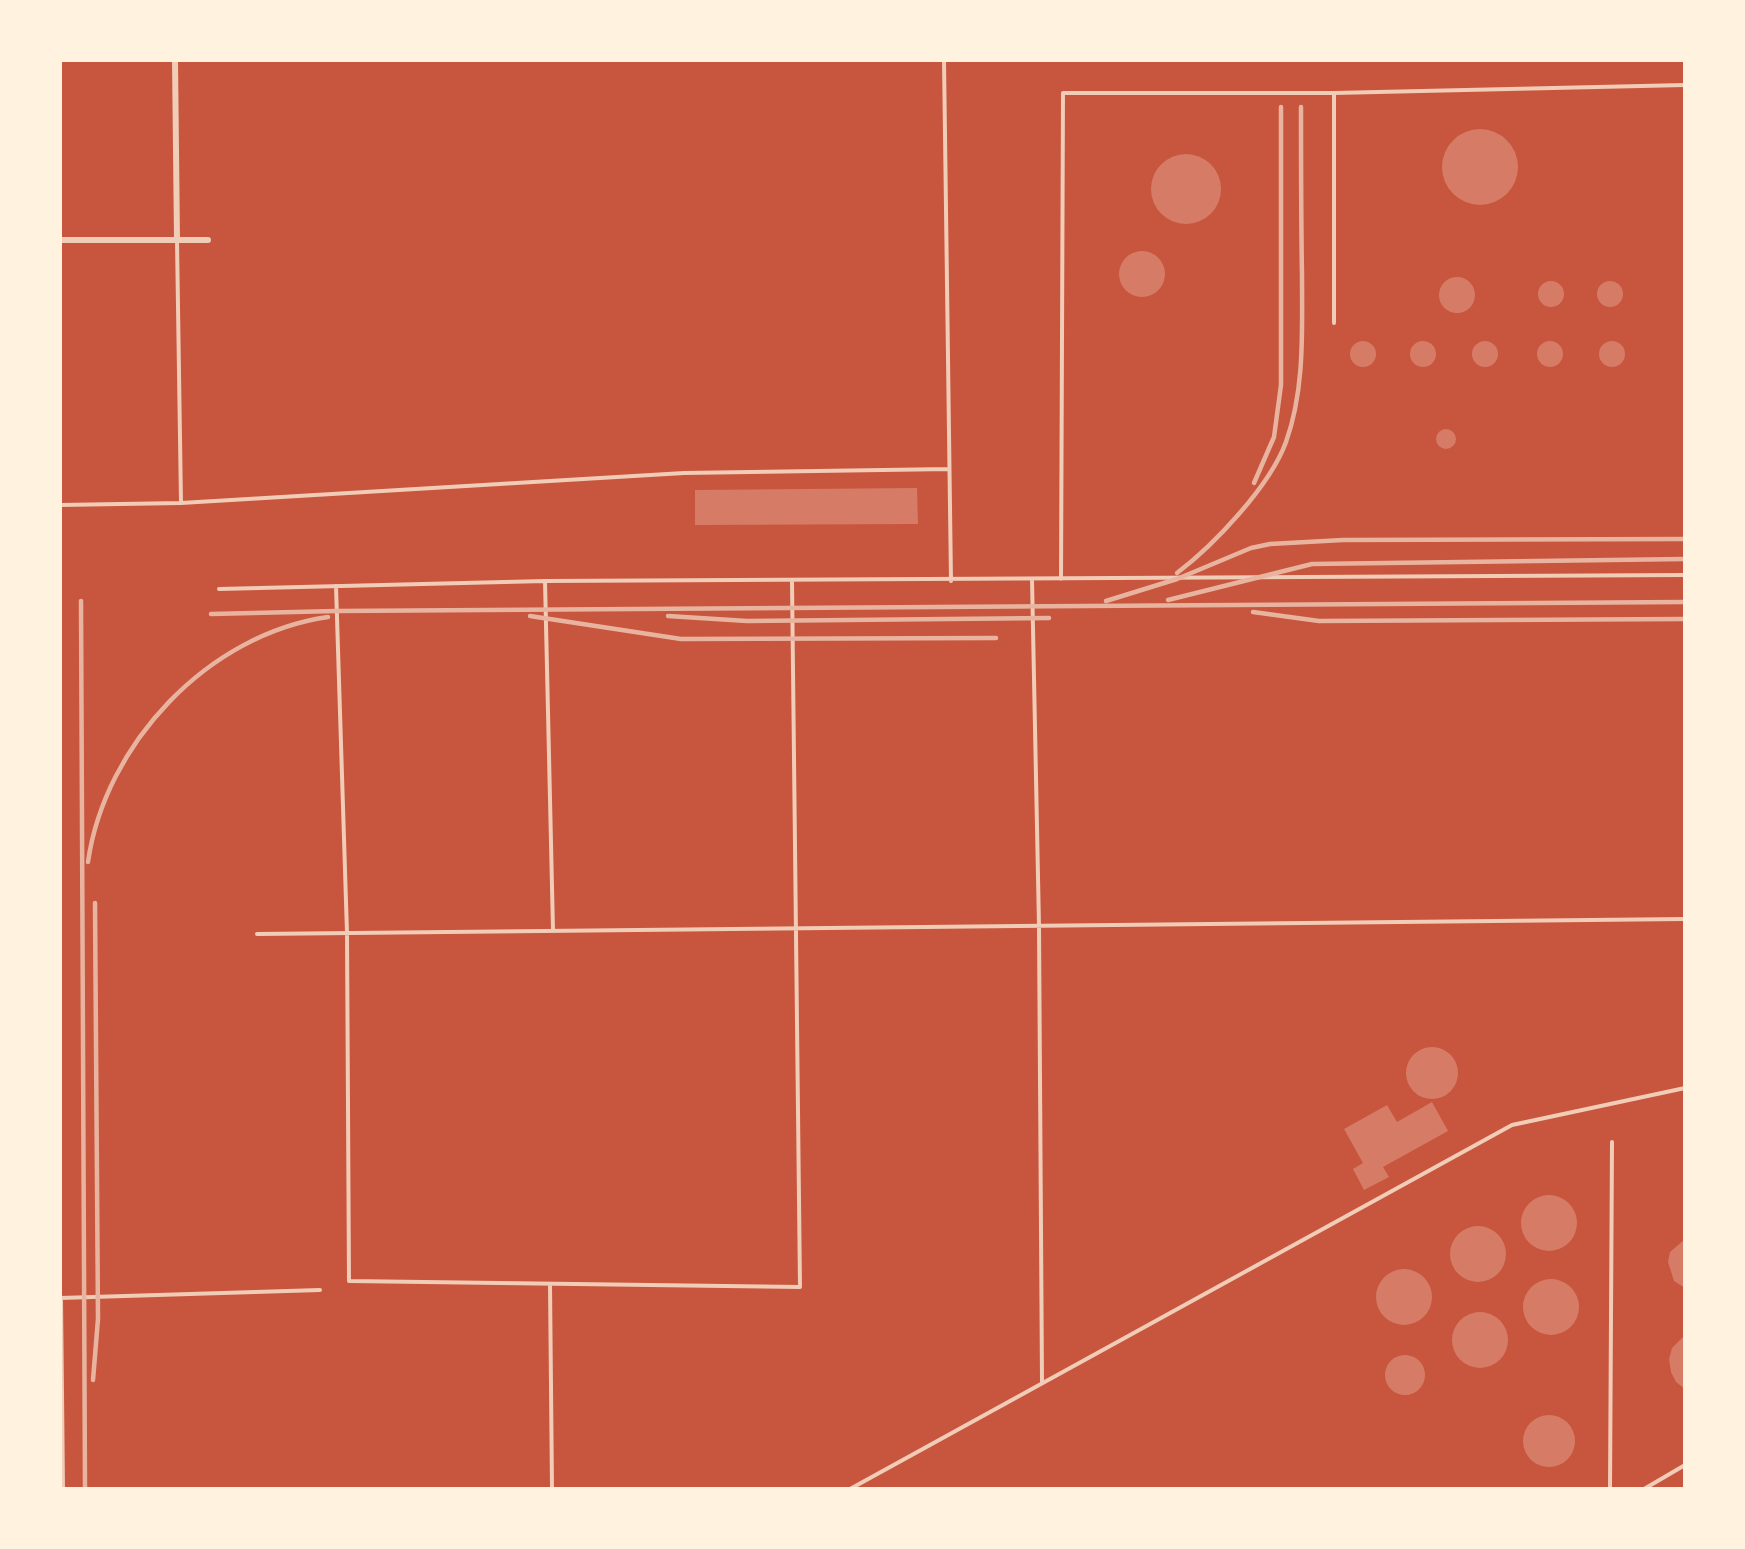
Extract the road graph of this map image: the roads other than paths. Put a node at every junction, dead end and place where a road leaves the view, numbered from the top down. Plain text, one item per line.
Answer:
1 (175, 60) edge
2 (944, 60) edge
3 (1685, 85) edge
4 (1334, 93) junction
5 (60, 240) edge
6 (177, 240) junction
7 (208, 240) dead end
8 (1334, 323) dead end
9 (949, 469) junction
10 (181, 503) junction
11 (60, 505) edge
12 (1685, 575) edge
13 (1032, 579) junction
14 (1061, 579) junction
15 (545, 581) junction
16 (792, 581) junction
17 (951, 581) junction
18 (336, 586) junction
19 (219, 589) dead end
20 (1685, 919) edge
21 (1039, 926) junction
22 (796, 928) junction
23 (552, 930) junction
24 (347, 933) junction
25 (257, 934) dead end
26 (1685, 1088) edge
27 (1612, 1142) dead end
28 (550, 1284) junction
29 (320, 1290) dead end
30 (60, 1298) edge
31 (1042, 1383) junction
32 (1685, 1465) edge
33 (63, 1489) edge
34 (552, 1489) edge
35 (850, 1489) edge
36 (1610, 1489) edge
37 (1644, 1489) edge

1 - 6 street
2 - 9 lane
3 - 4 lane
4 - 8 lane
4 - 14 lane
5 - 6 street
6 - 7 street
6 - 10 lane
9 - 10 lane
9 - 17 lane
10 - 11 lane
12 - 14 lane
13 - 14 lane
13 - 17 lane
13 - 21 lane
15 - 16 lane
15 - 18 lane
15 - 23 lane
16 - 17 lane
16 - 22 lane
18 - 19 lane
18 - 24 lane
20 - 21 lane
21 - 22 lane
21 - 31 lane
22 - 23 lane
22 - 28 lane
23 - 24 lane
24 - 25 lane
24 - 28 lane
26 - 31 lane
27 - 36 lane
28 - 34 lane
29 - 30 lane
30 - 33 lane
31 - 35 lane
32 - 37 lane

